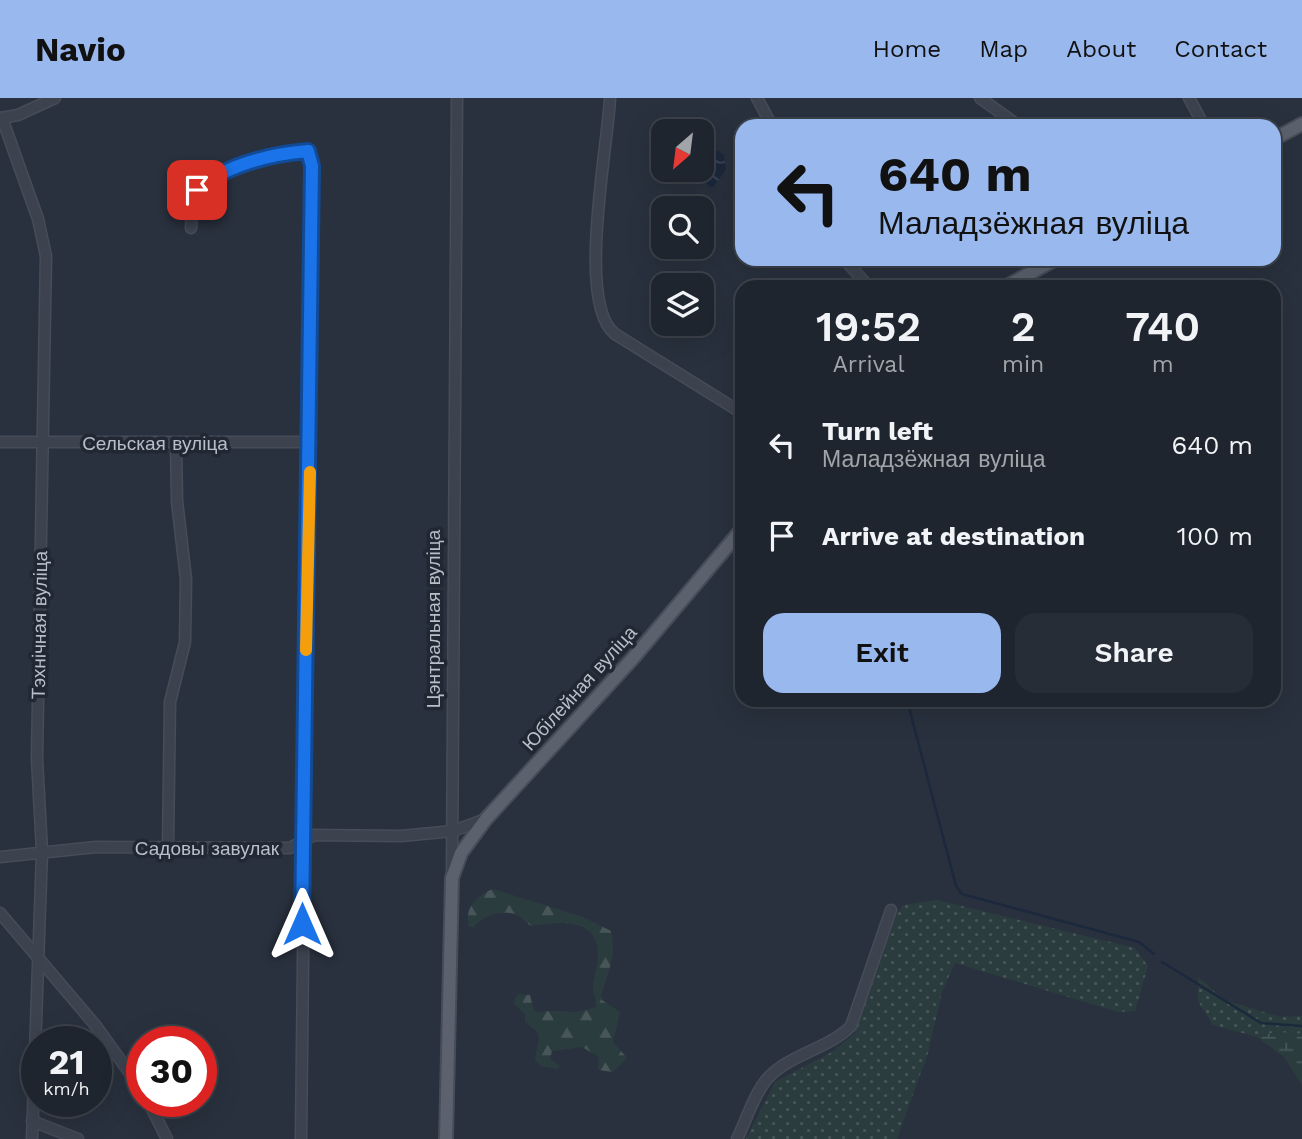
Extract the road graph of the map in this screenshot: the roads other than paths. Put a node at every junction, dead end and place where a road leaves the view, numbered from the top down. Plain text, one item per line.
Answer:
1 (55, 98) edge
2 (457, 98) edge
3 (610, 98) edge
4 (757, 98) edge
5 (980, 98) edge
6 (1189, 98) edge
7 (1, 118) edge
8 (768, 119) edge
9 (1009, 119) edge
10 (1200, 119) edge
11 (1302, 124) edge
12 (1281, 135) edge
13 (191, 228) dead end
14 (850, 266) edge
15 (1044, 266) edge
16 (864, 280) edge
17 (1018, 280) edge
18 (735, 408) edge
19 (0, 442) edge
20 (311, 442) junction
21 (176, 443) junction
22 (42, 444) junction
23 (735, 537) edge
24 (486, 819) junction
25 (453, 831) junction
26 (302, 843) junction
27 (168, 846) junction
28 (42, 851) junction
29 (0, 857) edge
30 (452, 878) junction
31 (891, 910) dead end
32 (0, 913) edge
33 (37, 956) junction
34 (126, 1068) edge
35 (156, 1117) edge
36 (32, 1121) junction
37 (32, 1139) edge
38 (78, 1139) edge
39 (167, 1139) edge
40 (301, 1139) edge
41 (446, 1139) edge
42 (737, 1139) edge

1 - 7 street
2 - 25 street, Цэнтральная вуліца
3 - 18 street
4 - 8 street
5 - 9 street
6 - 10 street
7 - 22 street, Тэхнічная вуліца
11 - 12 main road
13 - 20 street
14 - 16 street
15 - 17 main road
19 - 22 street, Сельская вуліца
20 - 21 street, Сельская вуліца
20 - 26 street
21 - 22 street, Сельская вуліца
21 - 27 street
22 - 28 street, Тэхнічная вуліца
23 - 24 main road, Юбілейная вуліца
24 - 25 street, Садовы завулак
24 - 30 main road, Юбілейная вуліца
25 - 26 street, Садовы завулак
25 - 30 street, Цэнтральная вуліца
26 - 27 street, Садовы завулак
26 - 40 street
27 - 28 street, Садовы завулак
28 - 29 street, Садовы завулак
28 - 33 street, Тэхнічная вуліца
30 - 41 main road, Цэнтральная вуліца
31 - 42 street
32 - 33 street
33 - 34 street
33 - 36 street, Тэхнічная вуліца
35 - 39 street
36 - 37 street, Тэхнічная вуліца
36 - 38 street

